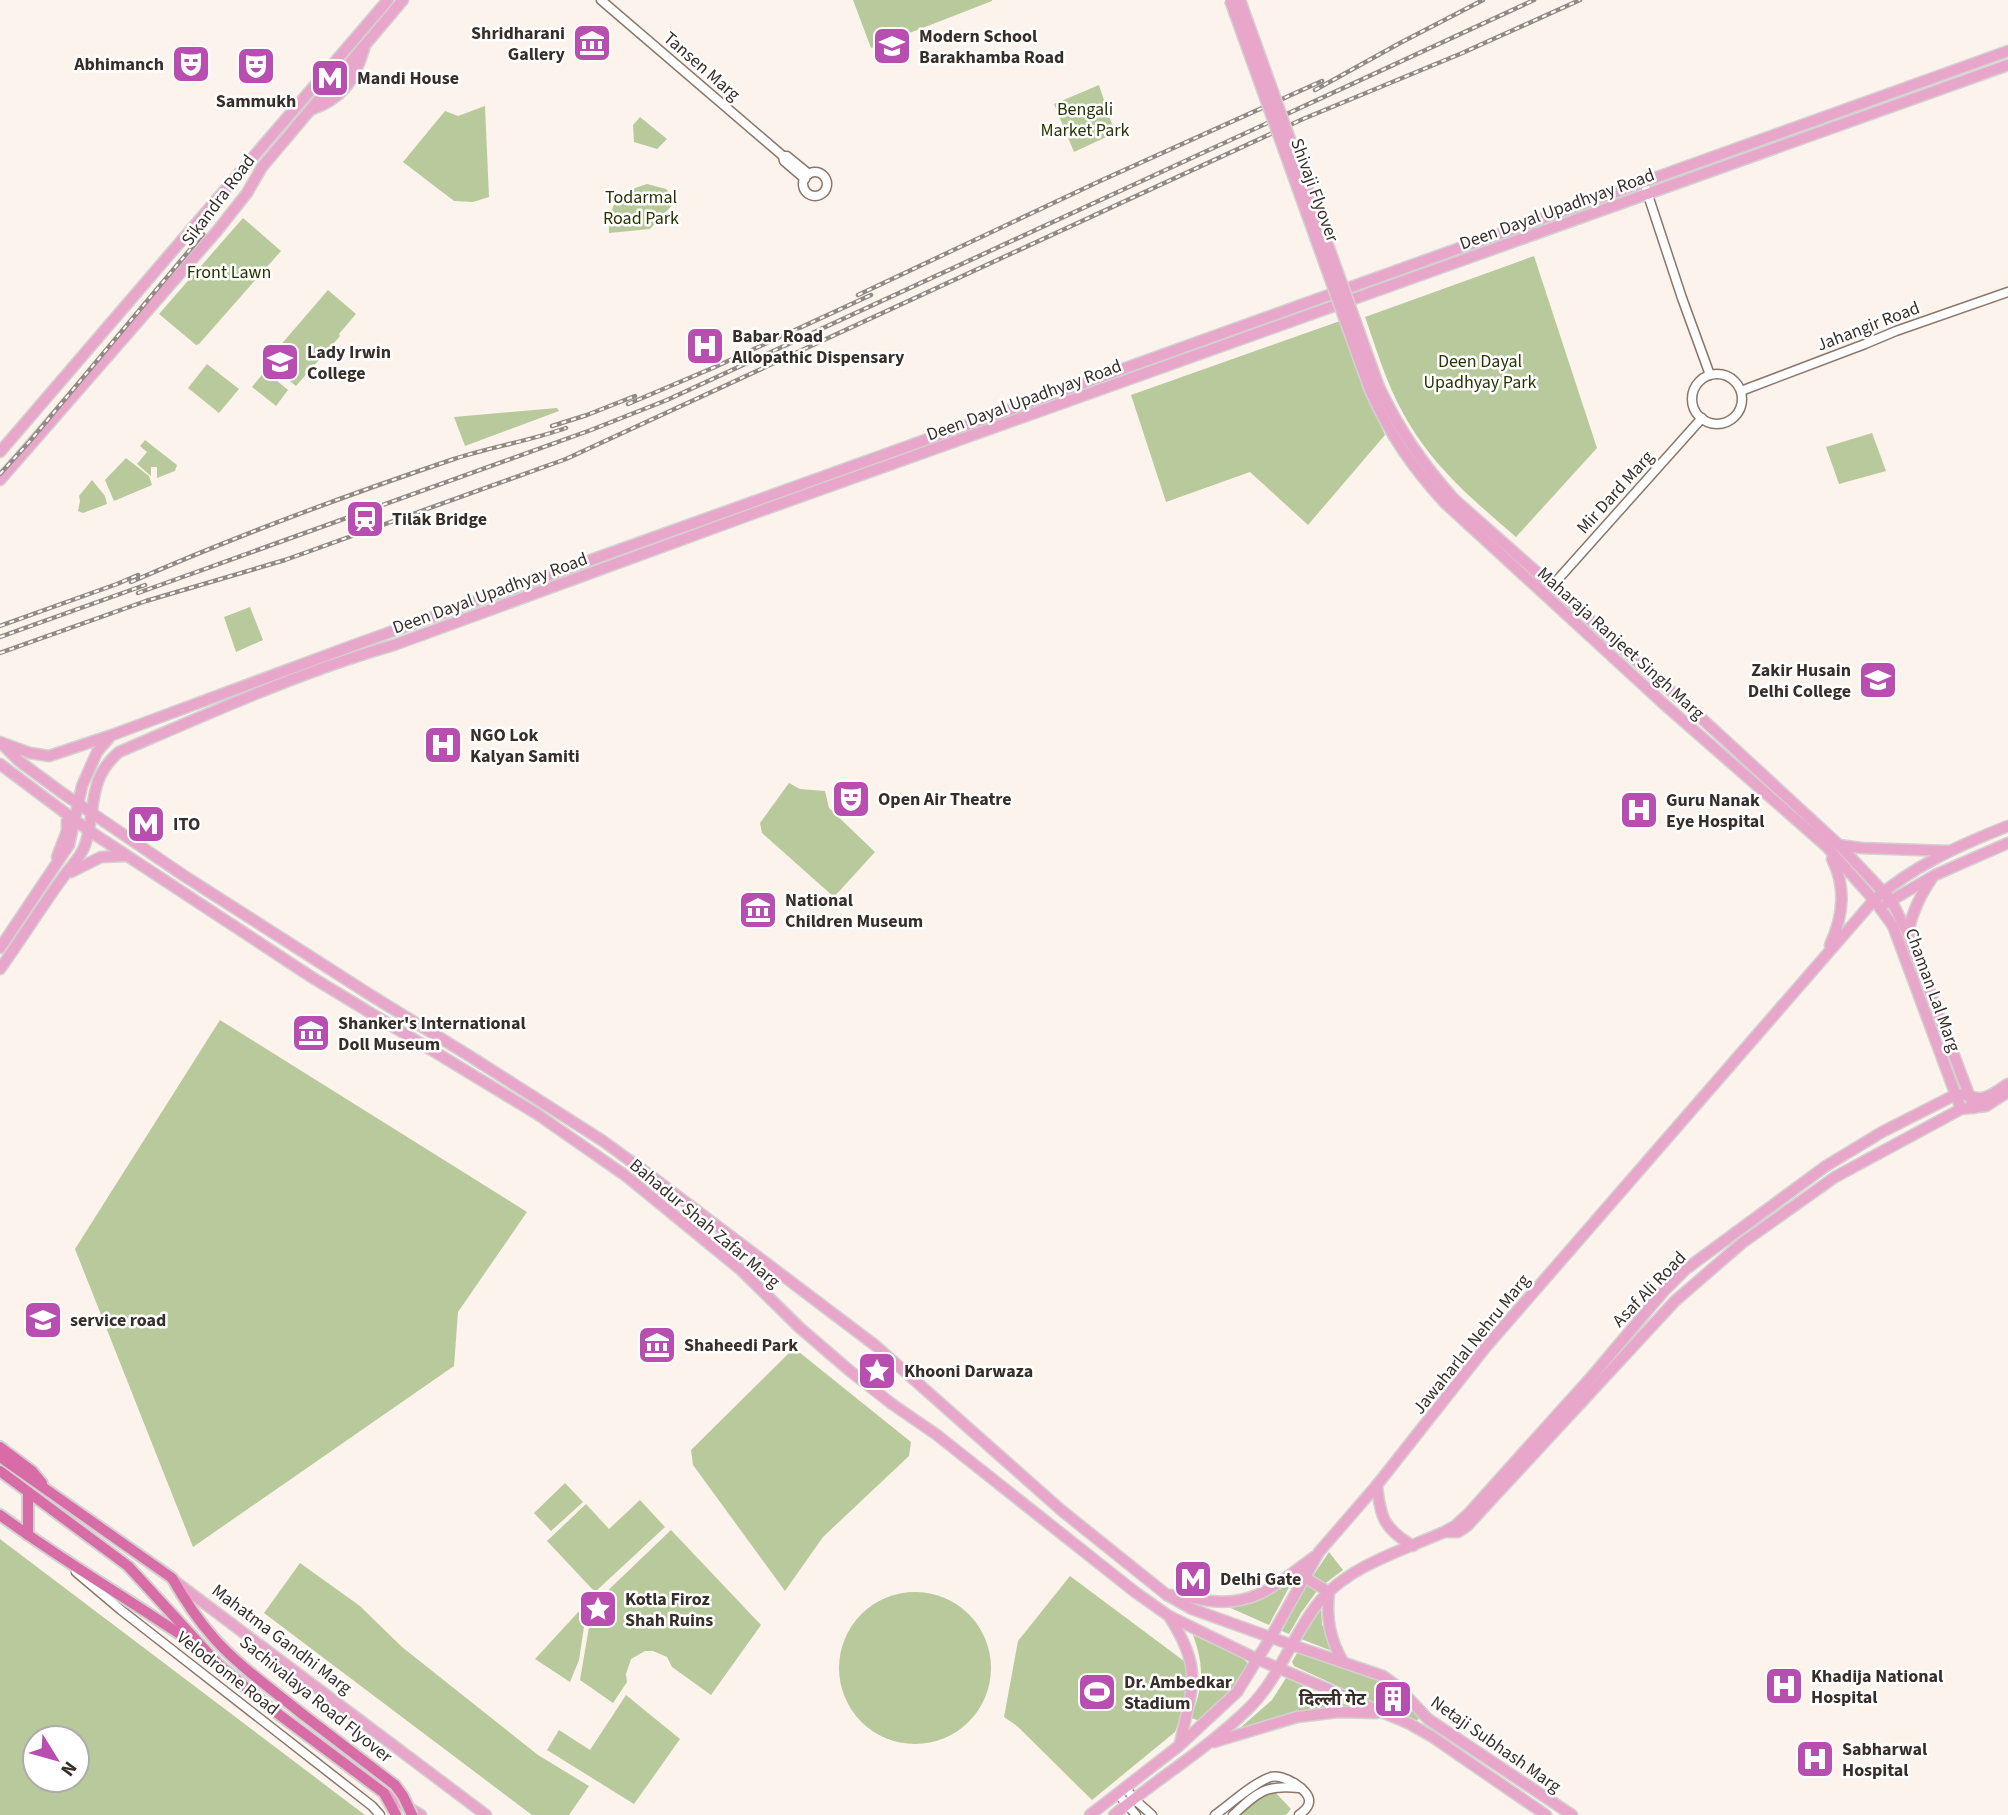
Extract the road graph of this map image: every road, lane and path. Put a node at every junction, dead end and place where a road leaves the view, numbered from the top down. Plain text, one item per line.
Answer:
1 (388, 0) edge
2 (403, 0) edge
3 (601, 0) edge
4 (1230, 0) edge
5 (1240, 0) edge
6 (2008, 51) edge
7 (2008, 65) edge
8 (807, 176) dead end
9 (1643, 182) junction
10 (1648, 193) junction
11 (2008, 292) edge
12 (1710, 375) junction
13 (1374, 388) junction
14 (1741, 391) junction
15 (1702, 418) junction
16 (0, 452) edge
17 (0, 480) edge
18 (1552, 586) junction
19 (112, 735) junction
20 (0, 742) edge
21 (0, 764) edge
22 (78, 804) junction
23 (92, 813) junction
24 (70, 817) junction
25 (2008, 826) edge
26 (88, 830) junction
27 (2008, 843) edge
28 (1839, 845) junction
29 (1826, 846) junction
30 (1949, 851) junction
31 (130, 857) junction
32 (1935, 875) junction
33 (64, 876) junction
34 (1887, 896) junction
35 (1877, 904) junction
36 (1908, 934) junction
37 (0, 948) edge
38 (1825, 955) junction
39 (0, 969) edge
40 (2008, 1084) edge
41 (2008, 1092) edge
42 (1968, 1094) junction
43 (1955, 1095) junction
44 (1974, 1108) junction
45 (1961, 1109) junction
46 (0, 1447) edge
47 (0, 1457) edge
48 (0, 1471) edge
49 (1377, 1485) junction
50 (27, 1486) junction
51 (53, 1496) junction
52 (0, 1515) edge
53 (1444, 1532) junction
54 (28, 1535) junction
55 (1413, 1546) junction
56 (1319, 1552) junction
57 (56, 1555) junction
58 (1304, 1577) junction
59 (172, 1578) junction
60 (1329, 1592) junction
61 (1167, 1595) junction
62 (1169, 1616) junction
63 (1271, 1637) junction
64 (1292, 1646) junction
65 (204, 1650) junction
66 (1257, 1659) junction
67 (1343, 1662) junction
68 (1278, 1669) junction
69 (1382, 1714) junction
70 (1210, 1743) junction
71 (1180, 1745) junction
72 (1299, 1788) junction
73 (1122, 1791) junction
74 (384, 1793) junction
75 (1130, 1802) junction
76 (380, 1815) edge
77 (396, 1815) edge
78 (412, 1815) edge
79 (421, 1815) edge
80 (486, 1815) edge
81 (1090, 1815) edge
82 (1114, 1815) edge
83 (1136, 1815) edge
84 (1152, 1815) edge
85 (1215, 1815) edge
86 (1233, 1815) edge
87 (1299, 1815) edge
88 (1546, 1815) edge
89 (1572, 1815) edge

1 - 16 main road, Sikandra Road
2 - 17 main road, Sikandra Road
3 - 8 street, Tansen Marg
4 - 13 main road, Shivaji Flyover, bridge
5 - 13 main road, Shivaji Flyover, bridge
6 - 9 main road, Deen Dayal Upadhyay Road
7 - 10 main road, Deen Dayal Upadhyay Road
9 - 10 street
9 - 19 main road, Deen Dayal Upadhyay Road
10 - 12 street
10 - 23 main road, Deen Dayal Upadhyay Road
11 - 14 street, Jahangir Road
12 - 14 street
12 - 15 street
13 - 18 main road, Maharaja Ranjeet Singh Marg
13 - 29 main road, Maharaja Ranjeet Singh Marg
14 - 15 street
15 - 18 street, Mir Dard Marg
18 - 28 main road, Maharaja Ranjeet Singh Marg
19 - 20 main road, Deen Dayal Upadhyay Road
19 - 22 main road
20 - 22 main road
21 - 24 main road
22 - 23 main road, Bahadur Shah Zafar Marg
22 - 24 main road
23 - 26 main road, Deen Dayal Upadhyay Road
23 - 61 main road, Bahadur Shah Zafar Marg
24 - 26 main road, Bahadur Shah Zafar Marg
24 - 37 main road
25 - 30 main road, Jawaharlal Nehru Marg
26 - 31 main road, Bahadur Shah Zafar Marg
26 - 33 main road, Deen Dayal Upadhyay Road
27 - 32 main road, Jawaharlal Nehru Marg
28 - 30 main road
28 - 34 main road, Maharaja Ranjeet Singh Marg
29 - 35 main road, Maharaja Ranjeet Singh Marg
29 - 38 main road
30 - 34 main road, Jawaharlal Nehru Marg
31 - 33 main road
31 - 62 main road, Bahadur Shah Zafar Marg
32 - 34 main road, Jawaharlal Nehru Marg
32 - 36 main road
33 - 39 main road, Deen Dayal Upadhyay Road
34 - 35 main road, Jawaharlal Nehru Marg
34 - 36 main road
35 - 38 main road, Jawaharlal Nehru Marg
35 - 43 main road, Chaman Lal Marg
36 - 42 main road, Chaman Lal Marg
38 - 49 main road, Jawaharlal Nehru Marg
40 - 42 main road, Asaf Ali Road
41 - 44 main road, Asaf Ali Road
42 - 43 main road, Asaf Ali Road
42 - 44 main road
43 - 45 main road
43 - 53 main road, Asaf Ali Road
44 - 45 main road, Asaf Ali Road
45 - 53 main road, Asaf Ali Road
46 - 51 highway
47 - 50 highway
48 - 50 highway
49 - 55 main road
49 - 56 main road, Jawaharlal Nehru Marg
50 - 51 highway
50 - 54 highway
50 - 65 highway
51 - 59 highway, Mahatma Gandhi Marg
52 - 54 highway
53 - 55 main road, Asaf Ali Road
54 - 57 highway
55 - 60 main road, Asaf Ali Road
56 - 58 main road, Jawaharlal Nehru Marg
56 - 61 main road
57 - 65 highway
57 - 76 street, Velodrome Road
58 - 60 main road
58 - 63 main road, Jawaharlal Nehru Marg
59 - 78 highway, Sachivalaya Road Flyover, bridge
59 - 80 main road, Mahatma Gandhi Marg
60 - 64 main road, Asaf Ali Road
60 - 67 main road
61 - 63 main road, Bahadur Shah Zafar Marg
62 - 66 main road, Bahadur Shah Zafar Marg
62 - 71 main road
63 - 64 main road, Bahadur Shah Zafar Marg
63 - 66 main road, Jawaharlal Nehru Marg
64 - 67 main road, Netaji Subhash Marg
64 - 68 main road, Asaf Ali Road
65 - 74 highway
66 - 68 main road, Bahadur Shah Zafar Marg
66 - 71 main road, Jawaharlal Nehru Marg
67 - 89 main road, Netaji Subhash Marg
68 - 69 main road, Netaji Subhash Marg
68 - 70 main road
69 - 70 main road
69 - 88 main road, Netaji Subhash Marg
70 - 75 main road
71 - 73 main road, Jawaharlal Nehru Marg
72 - 85 street
72 - 86 street
72 - 87 street
73 - 75 street
73 - 81 main road, Jawaharlal Nehru Marg
74 - 77 highway, Sachivalaya Road Flyover
74 - 79 main road
75 - 82 main road
75 - 83 street
75 - 84 street

